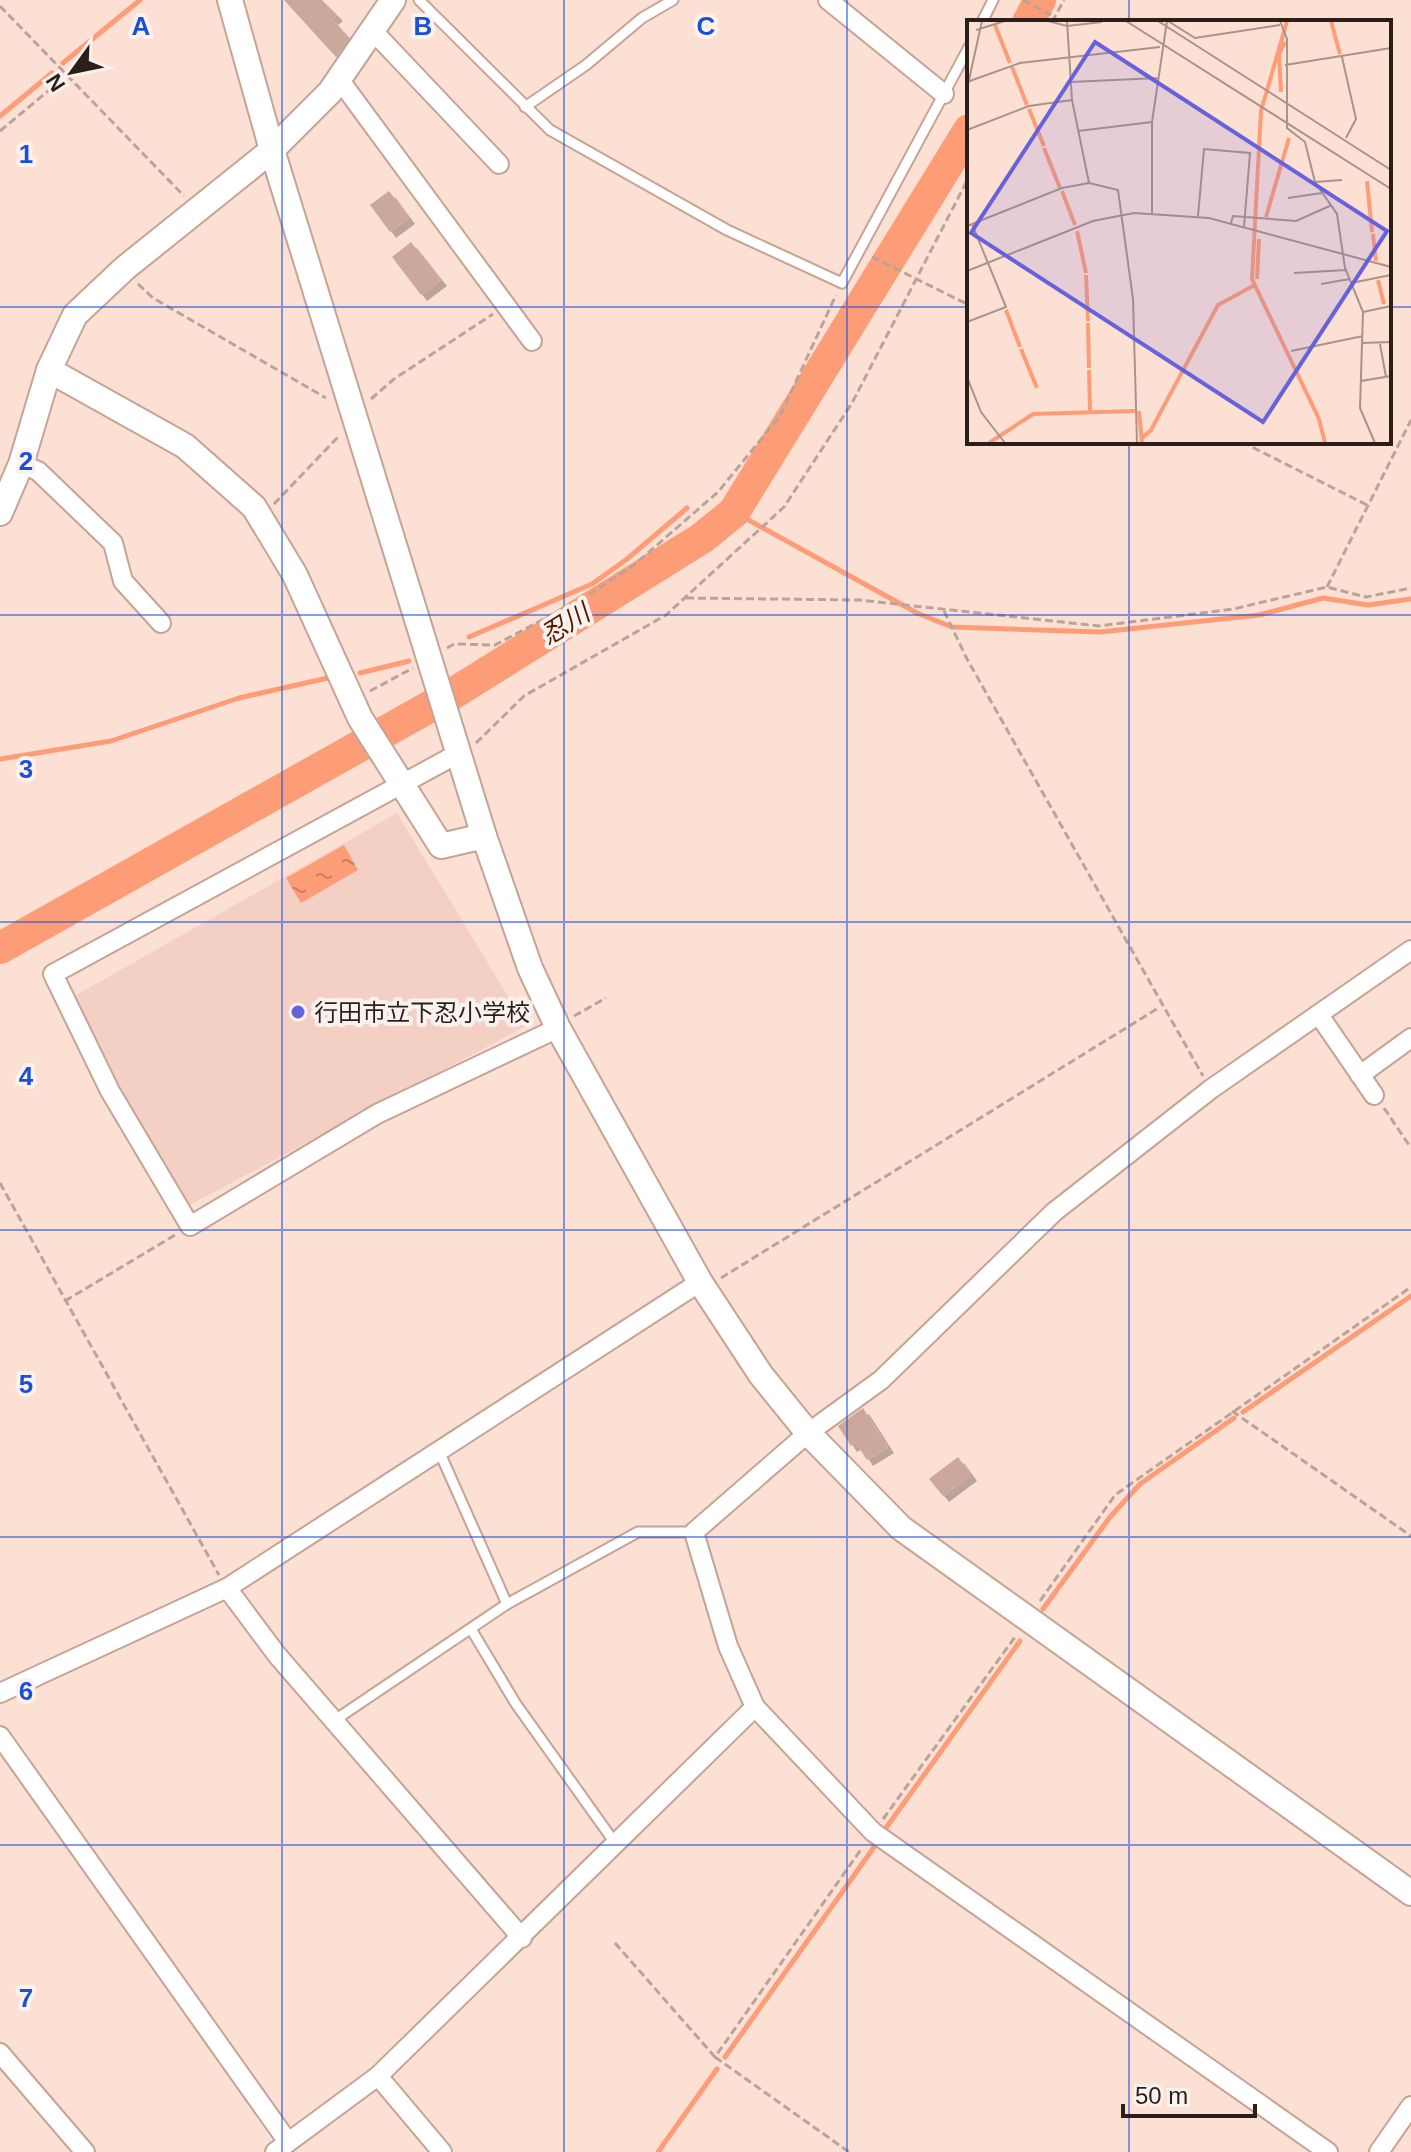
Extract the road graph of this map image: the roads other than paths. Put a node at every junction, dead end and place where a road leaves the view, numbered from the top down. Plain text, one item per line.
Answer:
1 (230, 0) edge
2 (419, 0) edge
3 (673, 0) edge
4 (828, 0) edge
5 (993, 0) edge
6 (382, 10) edge
7 (983, 20) edge
8 (967, 51) edge
9 (339, 79) junction
10 (944, 94) junction
11 (525, 107) junction
12 (272, 150) junction
13 (499, 164) dead end
14 (532, 341) dead end
15 (49, 370) junction
16 (21, 464) junction
17 (0, 513) edge
18 (161, 623) dead end
19 (459, 753) junction
20 (399, 779) junction
21 (484, 836) junction
22 (1411, 950) edge
23 (1319, 1015) junction
24 (564, 1023) junction
25 (1411, 1038) edge
26 (1360, 1075) junction
27 (1374, 1095) road end
28 (702, 1286) junction
29 (808, 1433) junction
30 (439, 1451) junction
31 (694, 1532) junction
32 (227, 1588) junction
33 (507, 1604) junction
34 (471, 1629) junction
35 (0, 1693) edge
36 (755, 1707) junction
37 (335, 1720) junction
38 (0, 1736) edge
39 (615, 1843) junction
40 (1411, 1893) edge
41 (522, 1938) junction
42 (0, 2053) edge
43 (378, 2076) junction
44 (1411, 2106) edge
45 (282, 2147) edge
46 (85, 2152) edge
47 (442, 2152) edge
48 (1328, 2152) edge
49 (1379, 2152) edge

1 - 12 street
2 - 11 lane
3 - 11 lane
4 - 10 street
5 - 7 lane
6 - 9 street
6 - 13 street
8 - 10 lane
9 - 12 street
9 - 14 street
10 - 11 lane
12 - 15 street
12 - 19 street
15 - 16 street
15 - 20 street
16 - 17 street
16 - 18 street
19 - 20 street
19 - 21 street
20 - 21 street
20 - 24 street
21 - 24 street
22 - 23 street
23 - 26 street
23 - 29 street
24 - 28 street
25 - 26 street
26 - 27 street
28 - 29 street
28 - 30 street
29 - 31 street
29 - 40 street
30 - 32 street
30 - 33 lane
31 - 33 lane
31 - 36 street
32 - 35 street
32 - 37 street
33 - 34 lane
34 - 37 lane
34 - 39 lane
36 - 39 street
36 - 48 street
37 - 41 street
38 - 45 street
39 - 41 street
41 - 43 street
42 - 46 street
43 - 45 street
43 - 47 street
44 - 49 street

